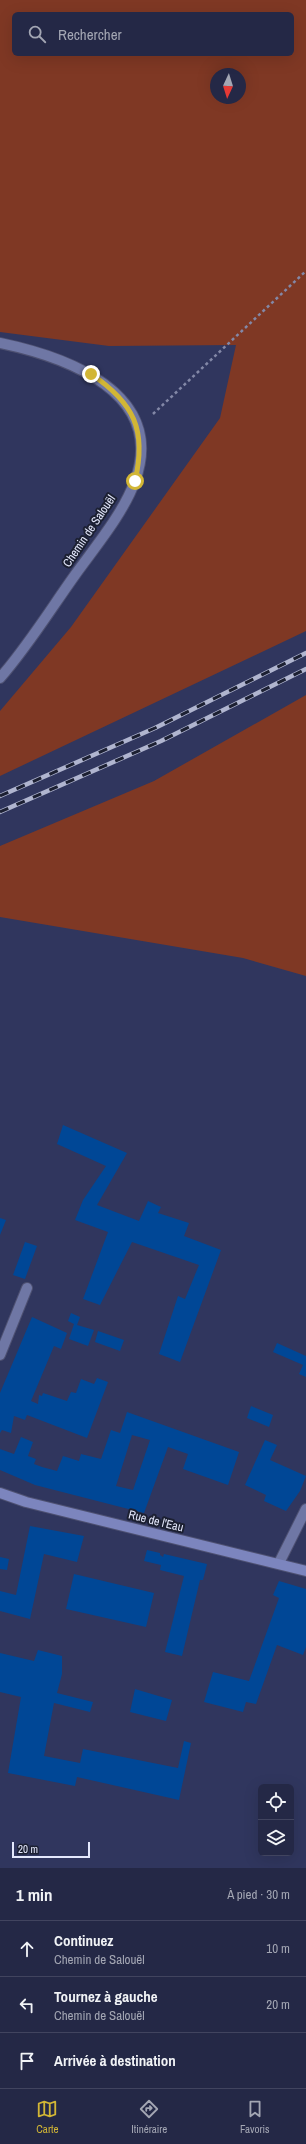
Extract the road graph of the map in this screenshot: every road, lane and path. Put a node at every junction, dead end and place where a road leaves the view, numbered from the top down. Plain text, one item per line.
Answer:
1 (306, 271) edge
2 (0, 343) edge
3 (138, 427) junction
4 (0, 678) edge
5 (27, 1288) dead end
6 (0, 1355) edge
7 (0, 1493) edge
8 (306, 1509) edge
9 (278, 1563) junction
10 (306, 1571) edge

1 - 3 path
2 - 3 street, Chemin de Salouël
3 - 4 street, Chemin de Salouël
5 - 6 street
7 - 9 street, Rue de l'Eau
8 - 9 street
9 - 10 street, Rue de l'Eau

